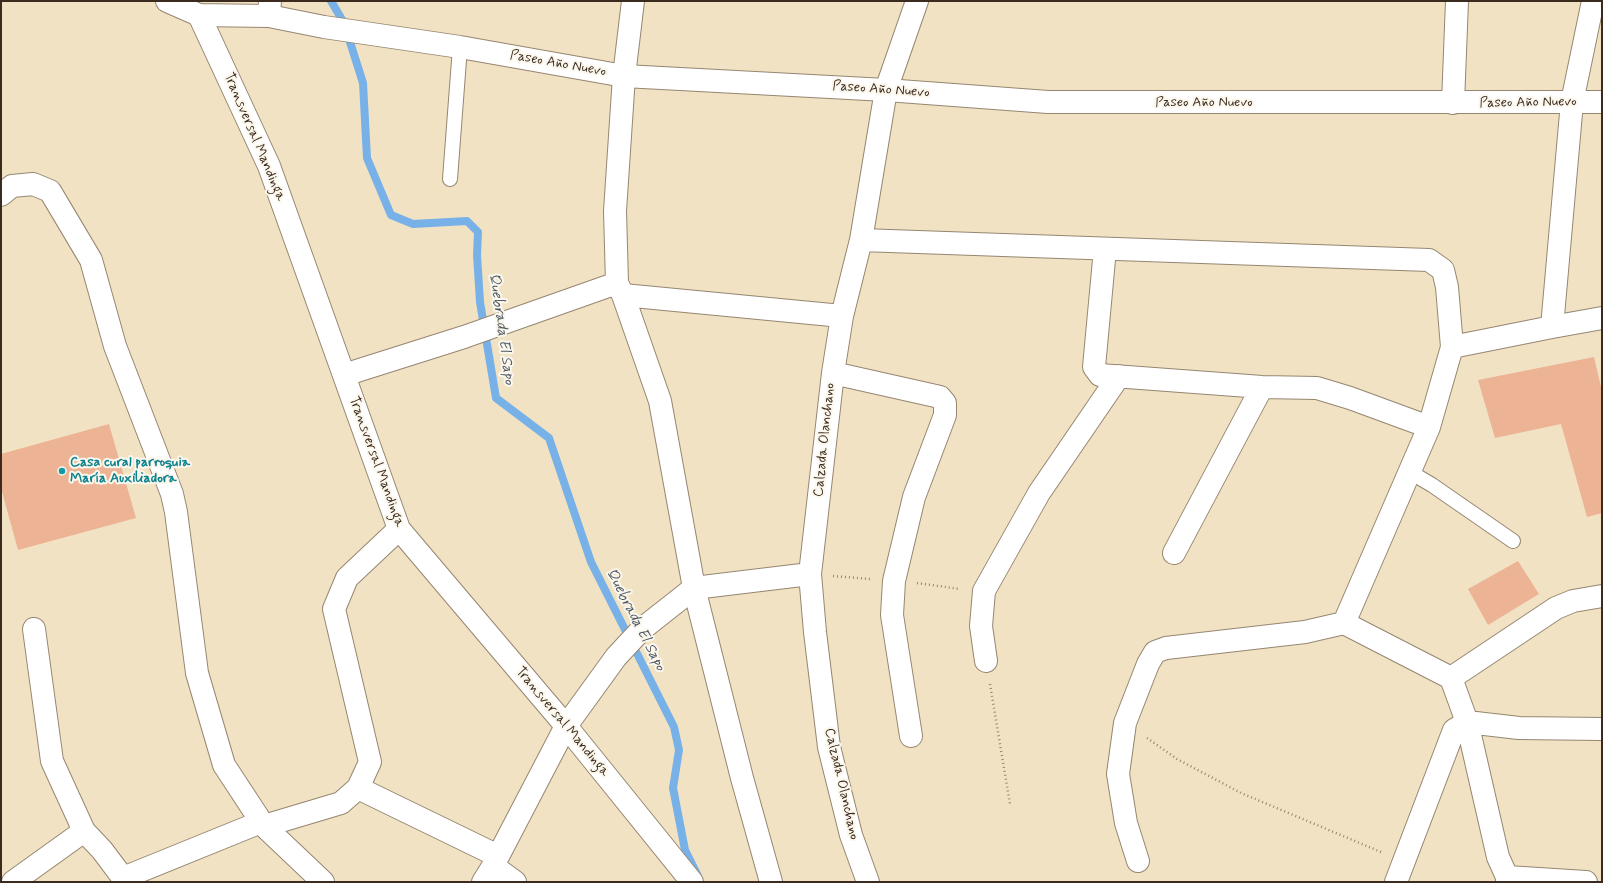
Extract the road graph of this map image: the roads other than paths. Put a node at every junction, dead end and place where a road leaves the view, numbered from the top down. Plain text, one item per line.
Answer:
1 (167, 1) edge
2 (632, 1) edge
3 (917, 1) edge
4 (1457, 1) edge
5 (1593, 1) edge
6 (270, 9) edge
7 (199, 14) junction
8 (460, 47) junction
9 (624, 76) junction
10 (886, 90) junction
11 (1572, 102) junction
12 (1602, 102) edge
13 (1453, 103) junction
14 (450, 179) dead end
15 (1, 195) edge
16 (861, 240) junction
17 (1105, 249) junction
18 (620, 289) junction
19 (842, 316) junction
20 (1602, 318) edge
21 (1552, 326) junction
22 (1452, 347) junction
23 (833, 373) junction
24 (344, 375) junction
25 (1119, 376) junction
26 (1262, 387) junction
27 (1429, 427) junction
28 (1410, 472) junction
29 (399, 529) junction
30 (1513, 541) dead end
31 (1174, 553) dead end
32 (810, 574) junction
33 (694, 588) junction
34 (1602, 596) edge
35 (1344, 623) junction
36 (34, 629) dead end
37 (986, 660) road end
38 (1451, 678) junction
39 (1467, 722) junction
40 (566, 726) junction
41 (1602, 728) edge
42 (911, 736) dead end
43 (358, 788) junction
44 (262, 824) junction
45 (84, 831) junction
46 (1138, 861) dead end
47 (491, 868) edge
48 (1507, 879) edge
49 (125, 880) edge
50 (13, 882) edge
51 (323, 882) edge
52 (515, 882) edge
53 (692, 882) edge
54 (771, 882) edge
55 (868, 882) edge
56 (1396, 882) edge
57 (1586, 882) edge

1 - 7 street, Paseo Año Nuevo
2 - 9 street
3 - 10 street, Calzada Olanchano
4 - 13 street
5 - 11 street
6 - 7 street, Paseo Año Nuevo
6 - 8 street, Paseo Año Nuevo
7 - 24 street, Transversal Mandinga
8 - 9 street, Paseo Año Nuevo
8 - 14 lane
9 - 10 street, Paseo Año Nuevo
9 - 18 street
10 - 13 street, Paseo Año Nuevo
10 - 16 street, Calzada Olanchano
11 - 12 street, Paseo Año Nuevo
11 - 13 street, Paseo Año Nuevo
11 - 21 street
15 - 44 street
16 - 17 street
16 - 19 street, Calzada Olanchano
17 - 22 street
17 - 25 street
18 - 19 street
18 - 24 street
18 - 33 street
19 - 23 street, Calzada Olanchano
20 - 21 street
21 - 22 street
22 - 27 street
23 - 32 street, Calzada Olanchano
23 - 42 street
24 - 29 street, Transversal Mandinga
25 - 26 street
25 - 37 street
26 - 27 street
26 - 31 street
27 - 28 street
28 - 30 lane
28 - 35 street
29 - 40 street, Transversal Mandinga
29 - 43 street
32 - 33 street
32 - 55 street, Calzada Olanchano
33 - 40 street
33 - 54 street
34 - 38 street
35 - 38 street
35 - 46 street
36 - 45 street
38 - 39 street
39 - 41 street
39 - 48 street
39 - 56 street
40 - 47 street
40 - 53 street, Transversal Mandinga
43 - 44 street
43 - 47 street
44 - 49 street
44 - 51 street
45 - 49 street
45 - 50 street
47 - 52 street
48 - 57 street

